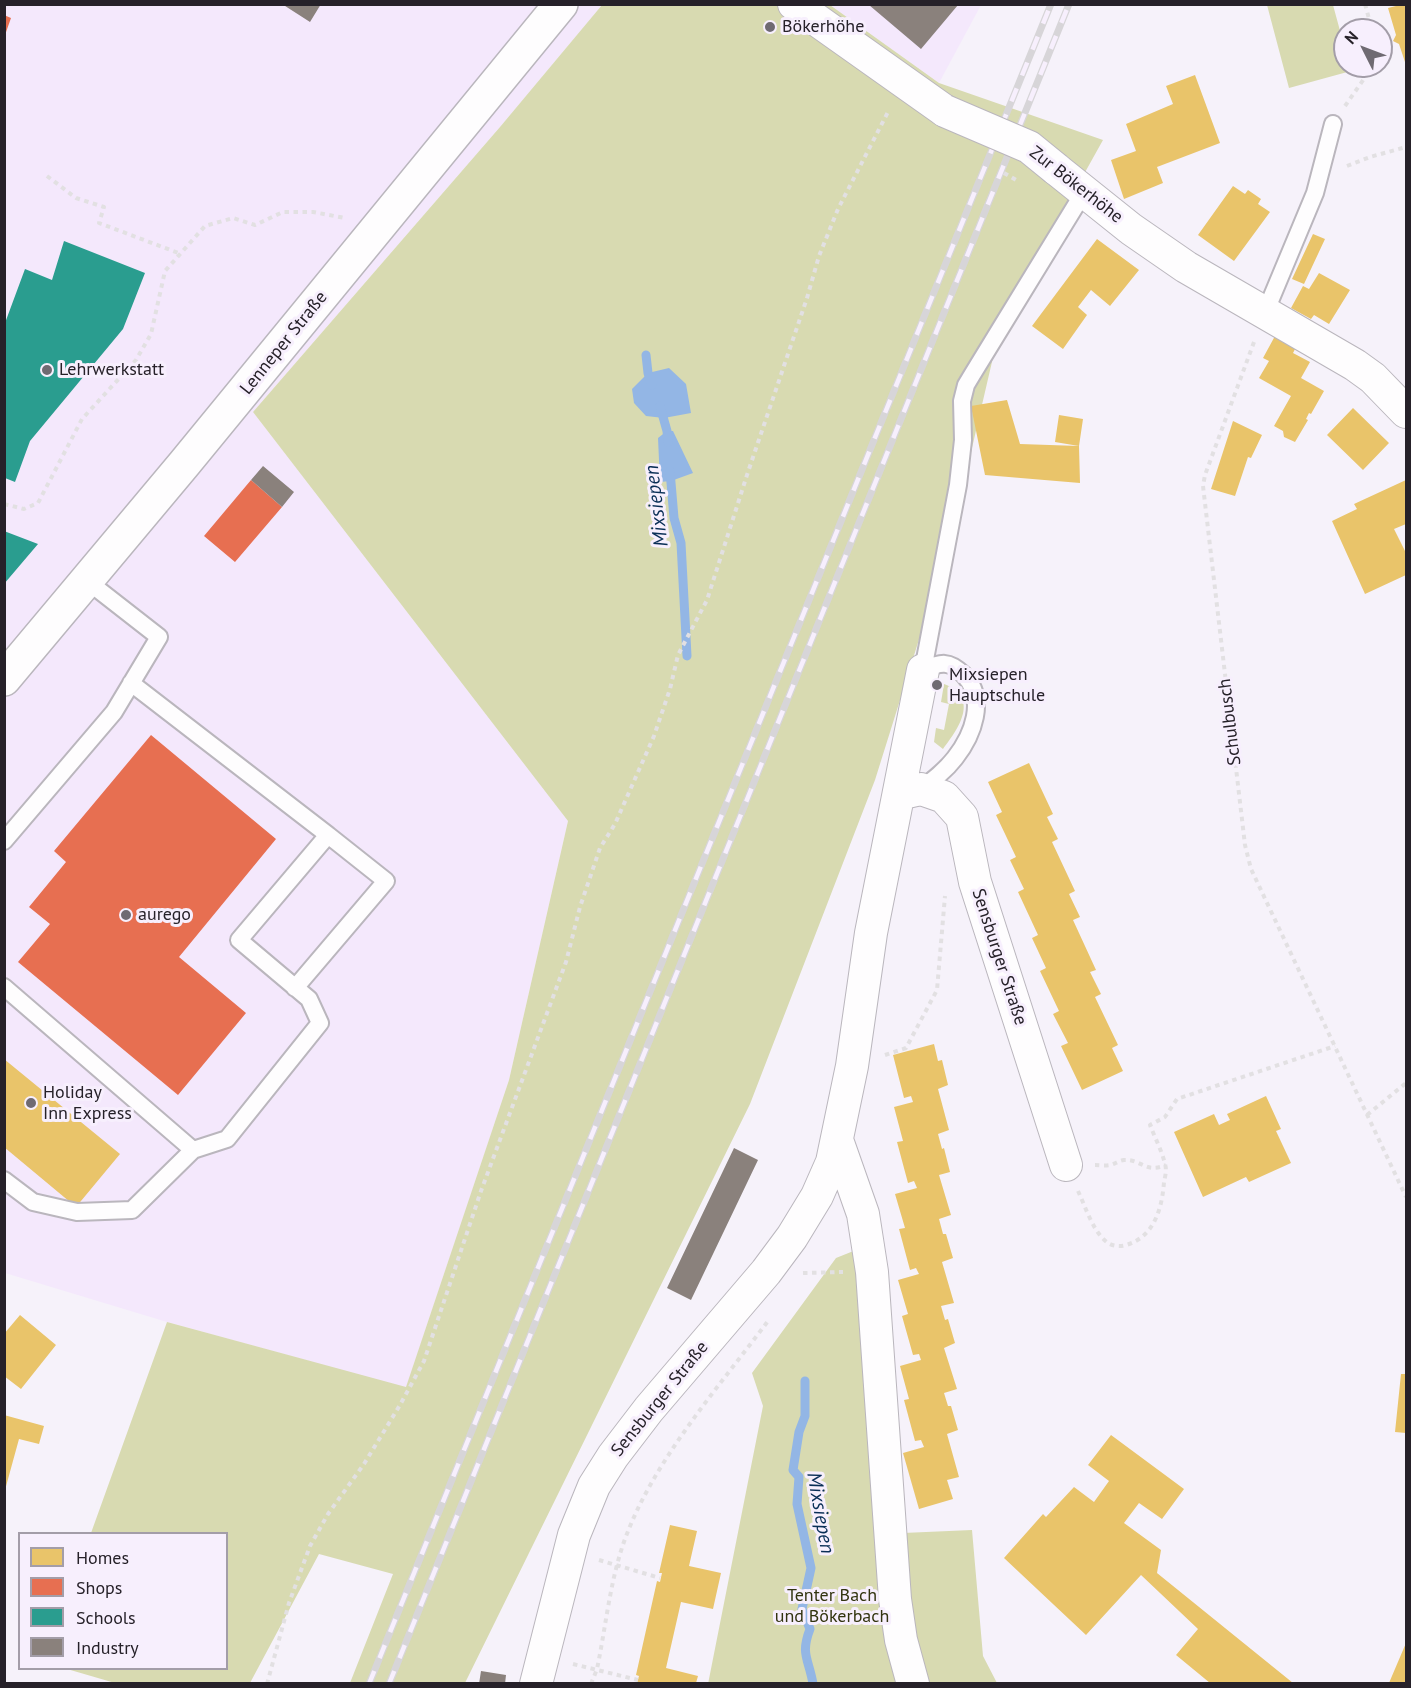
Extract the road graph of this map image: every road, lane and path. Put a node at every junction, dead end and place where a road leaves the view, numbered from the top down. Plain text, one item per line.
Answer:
1 (561, 4) edge
2 (794, 4) edge
3 (1365, 78) edge
4 (893, 102) dead end
5 (1333, 124) joint
6 (1407, 147) edge
7 (46, 176) dead end
8 (1084, 192) junction
9 (1315, 193) junction
10 (313, 212) dead end
11 (181, 254) junction
12 (1265, 313) junction
13 (1407, 412) edge
14 (4, 504) edge
15 (86, 580) junction
16 (923, 670) junction
17 (4, 679) edge
18 (131, 683) junction
19 (910, 792) junction
20 (328, 835) junction
21 (4, 841) edge
22 (975, 882) junction
23 (4, 987) edge
24 (295, 987) junction
25 (1335, 1046) junction
26 (852, 1066) junction
27 (1407, 1083) edge
28 (1367, 1115) junction
29 (837, 1140) junction
30 (193, 1150) junction
31 (1066, 1165) junction
32 (1166, 1165) junction
33 (4, 1180) edge
34 (1407, 1197) edge
35 (807, 1266) dead end
36 (872, 1272) junction
37 (802, 1273) junction
38 (796, 1281) dead end
39 (773, 1314) dead end
40 (570, 1552) junction
41 (617, 1566) junction
42 (660, 1578) dead end
43 (597, 1669) junction
44 (539, 1671) edge
45 (638, 1680) dead end
46 (267, 1683) edge
47 (591, 1683) edge
48 (913, 1683) edge

1 - 15 main road, Lenneper Straße
2 - 8 street, Zur Bökerhöhe, bridge
3 - 5 path
4 - 46 path
5 - 9 lane
6 - 9 path
7 - 11 path
8 - 12 street, Zur Bökerhöhe
8 - 16 lane
9 - 12 lane
10 - 11 path
11 - 14 path
12 - 13 street, Zur Bökerhöhe
12 - 25 path, Schulbusch
15 - 17 main road, Lenneper Straße
15 - 18 lane
16 - 19 street, Sensburger Straße
16 - 19 lane
18 - 20 lane
18 - 21 lane
19 - 22 street, Sensburger Straße
19 - 26 street, Sensburger Straße
20 - 24 lane
20 - 24 lane
22 - 26 path
22 - 31 street, Sensburger Straße
23 - 30 lane
24 - 30 lane
25 - 28 path, Schulbusch
25 - 32 path
26 - 29 street, Sensburger Straße
27 - 28 path
28 - 34 path, Schulbusch
29 - 36 street
29 - 40 street, Sensburger Straße
30 - 33 lane
31 - 32 path
31 - 32 path
35 - 37 path
36 - 37 path
36 - 48 street
37 - 38 path
39 - 41 path
40 - 41 path
40 - 44 street, Sensburger Straße
41 - 42 path
41 - 43 path
43 - 44 path
43 - 45 path
43 - 47 path

